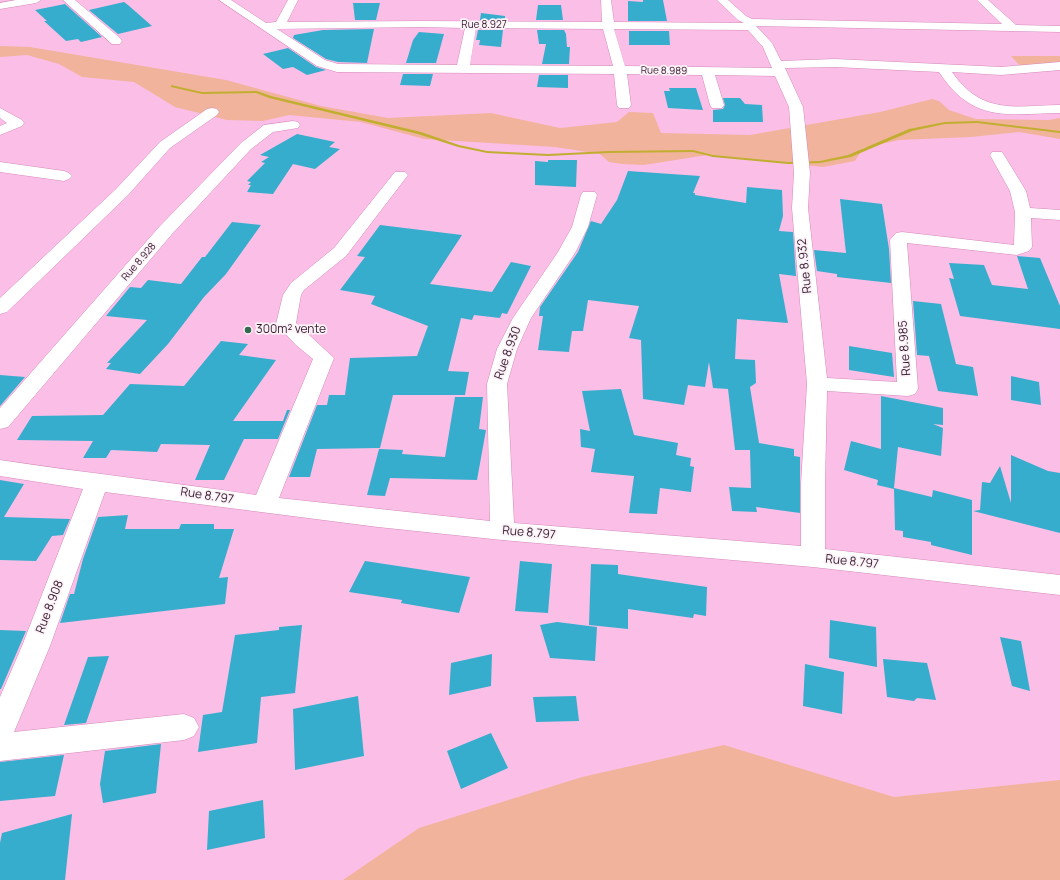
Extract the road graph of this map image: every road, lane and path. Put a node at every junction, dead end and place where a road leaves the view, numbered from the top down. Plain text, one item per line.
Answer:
1 (36, 0) edge
2 (68, 0) edge
3 (224, 0) edge
4 (293, 0) edge
5 (606, 0) edge
6 (722, 0) edge
7 (982, 0) edge
8 (0, 6) edge
9 (280, 25) junction
10 (608, 25) junction
11 (751, 25) junction
12 (264, 26) junction
13 (471, 26) junction
14 (1012, 27) junction
15 (1060, 29) edge
16 (116, 41) dead end
17 (1060, 66) edge
18 (942, 67) junction
19 (463, 68) junction
20 (778, 69) junction
21 (620, 70) junction
22 (708, 72) junction
23 (624, 105) dead end
24 (717, 105) dead end
25 (1060, 109) edge
26 (0, 112) edge
27 (212, 112) dead end
28 (293, 125) dead end
29 (0, 131) edge
30 (997, 155) dead end
31 (0, 168) edge
32 (400, 175) dead end
33 (64, 176) dead end
34 (589, 194) dead end
35 (1023, 212) junction
36 (1060, 215) edge
37 (0, 308) edge
38 (817, 384) junction
39 (0, 422) edge
40 (0, 468) edge
41 (97, 483) junction
42 (264, 505) junction
43 (502, 531) junction
44 (813, 557) junction
45 (1060, 585) edge
46 (184, 727) dead end
47 (0, 730) edge
48 (0, 747) edge

1 - 8 street
2 - 16 street
3 - 12 street
4 - 9 street
5 - 10 street
6 - 11 street, Rue 8.932
7 - 14 street
9 - 12 street, Rue 8.927
9 - 13 street, Rue 8.927
10 - 11 street, Rue 8.927
10 - 13 street, Rue 8.927
10 - 21 street
11 - 14 street, Rue 8.927
11 - 20 street, Rue 8.932
12 - 19 street, Rue 8.989
13 - 19 street
14 - 15 street, Rue 8.927
17 - 18 street, Rue 8.989
18 - 20 street, Rue 8.989
18 - 25 street
19 - 21 street, Rue 8.989
20 - 22 street, Rue 8.989
20 - 38 street, Rue 8.932
21 - 22 street, Rue 8.989
21 - 23 street
22 - 24 street
26 - 29 street
27 - 37 street
28 - 39 street, Rue 8.928
30 - 35 street
31 - 33 street
32 - 42 street
34 - 43 street, Rue 8.930
35 - 36 street
35 - 38 street, Rue 8.985
38 - 44 street, Rue 8.932
40 - 41 street, Rue 8.797
41 - 42 street, Rue 8.797
41 - 47 street, Rue 8.908
42 - 43 street, Rue 8.797
43 - 44 street, Rue 8.797
44 - 45 street, Rue 8.797
46 - 48 street

